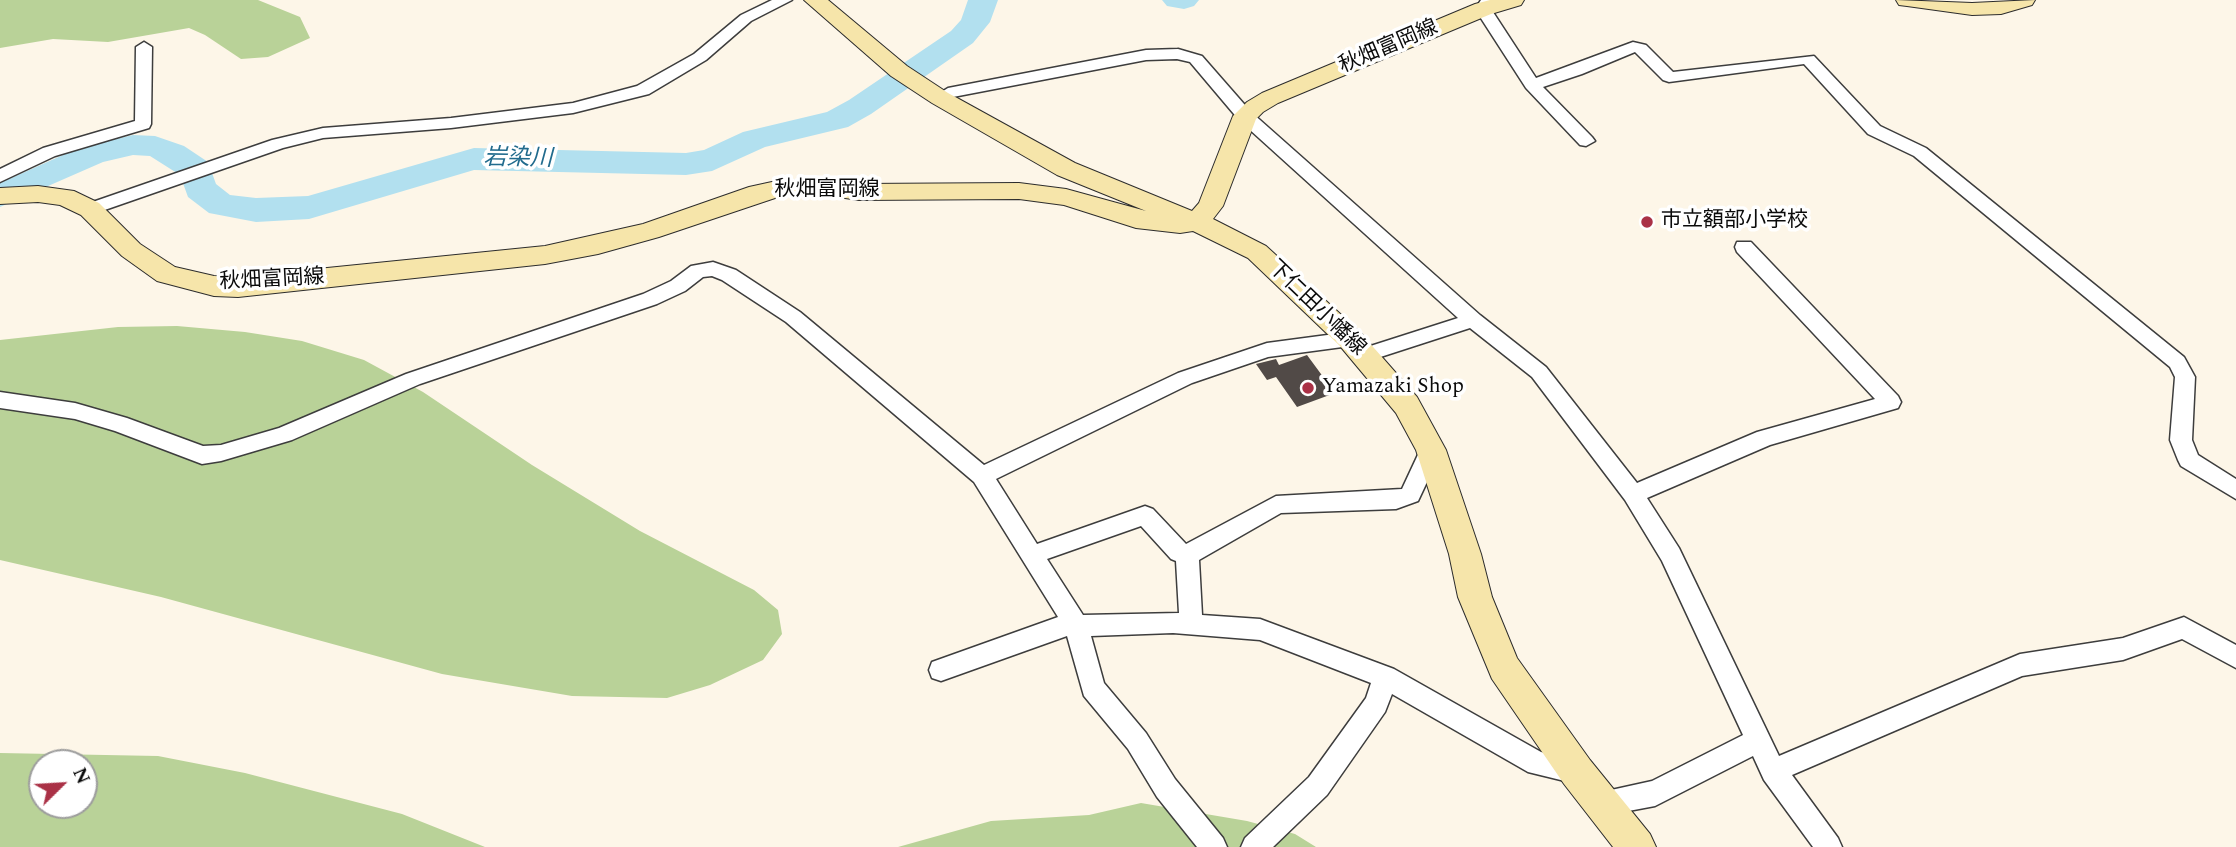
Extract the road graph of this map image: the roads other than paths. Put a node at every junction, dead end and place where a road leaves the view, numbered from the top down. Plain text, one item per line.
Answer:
1 (784, 0) edge
2 (815, 0) edge
3 (1513, 0) edge
4 (1907, 0) edge
5 (2024, 0) edge
6 (1489, 4) edge
7 (144, 47) dead end
8 (1532, 85) junction
9 (932, 92) junction
10 (1245, 116) junction
11 (1586, 141) dead end
12 (0, 176) edge
13 (0, 196) edge
14 (90, 209) junction
15 (1196, 222) junction
16 (1744, 247) dead end
17 (1473, 320) junction
18 (1358, 347) junction
19 (0, 400) edge
20 (1431, 450) junction
21 (982, 476) junction
22 (2236, 490) edge
23 (1633, 494) junction
24 (1032, 555) junction
25 (1187, 555) junction
26 (1076, 625) junction
27 (1191, 625) junction
28 (2236, 657) edge
29 (941, 670) dead end
30 (1385, 677) junction
31 (1759, 740) junction
32 (1773, 771) junction
33 (1577, 772) junction
34 (1602, 803) junction
35 (1214, 847) edge
36 (1254, 847) edge
37 (1637, 847) edge
38 (1829, 847) edge

1 - 14 street
2 - 9 main road, 下仁田小幡線
3 - 6 main road, 秋畑富岡線
4 - 5 main road
6 - 8 street
6 - 10 main road, 秋畑富岡線
7 - 12 street
8 - 11 street
8 - 22 street
9 - 10 street
9 - 15 main road, 下仁田小幡線
10 - 15 main road
10 - 17 street
13 - 14 main road, 秋畑富岡線
14 - 15 main road, 秋畑富岡線
15 - 18 main road, 下仁田小幡線
16 - 23 street
17 - 18 street
17 - 23 street
18 - 20 main road, 下仁田小幡線
18 - 21 street
19 - 21 street
20 - 25 street
20 - 33 main road, 下仁田小幡線
21 - 24 street
23 - 31 street
24 - 25 street
24 - 26 street
25 - 27 street
26 - 27 street
26 - 29 street
26 - 35 street
27 - 30 street
28 - 32 street
30 - 33 street
30 - 36 street
31 - 32 street
31 - 34 street
32 - 38 street
33 - 34 main road, 下仁田小幡線
34 - 37 main road, 下仁田小幡線

